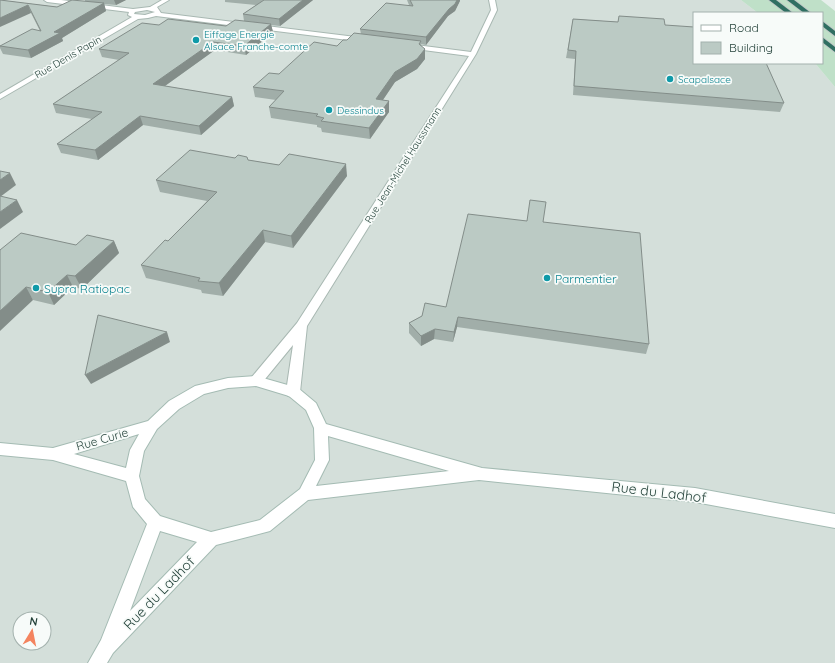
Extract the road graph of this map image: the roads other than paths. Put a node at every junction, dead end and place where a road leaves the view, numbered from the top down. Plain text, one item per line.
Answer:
1 (47, 0) edge
2 (166, 0) edge
3 (492, 0) edge
4 (772, 0) edge
5 (790, 0) edge
6 (154, 11) junction
7 (789, 12) edge
8 (807, 12) edge
9 (135, 14) junction
10 (823, 24) edge
11 (835, 34) edge
12 (823, 40) edge
13 (370, 41) edge
14 (402, 45) edge
15 (835, 50) edge
16 (473, 54) junction
17 (0, 97) edge
18 (301, 326) junction
19 (256, 381) junction
20 (293, 392) junction
21 (152, 425) junction
22 (322, 428) junction
23 (0, 449) edge
24 (53, 454) junction
25 (482, 474) junction
26 (132, 476) junction
27 (305, 494) junction
28 (835, 521) edge
29 (155, 522) junction
30 (211, 539) junction
31 (108, 647) junction
32 (97, 663) edge

1 - 9 street
2 - 6 street
3 - 16 street, Rue Jean-Michel Haussmann
4 - 7 highway
5 - 8 highway
6 - 9 street
6 - 13 street
9 - 17 street, Rue Denis Papin
10 - 11 highway
12 - 15 highway
14 - 16 street
16 - 18 street, Rue Jean-Michel Haussmann
18 - 19 street, Rue Jean-Michel Haussmann
18 - 20 street, Rue Jean-Michel Haussmann
19 - 20 street
19 - 21 street
20 - 22 street
21 - 24 street, Rue Curie
21 - 26 street
22 - 25 street, Rue du Ladhof
22 - 27 street
23 - 24 street, Rue Curie
24 - 26 street, Rue Curie
25 - 27 street, Rue du Ladhof
25 - 28 street, Rue du Ladhof
26 - 29 street
27 - 30 street
29 - 30 street
29 - 31 street, Rue du Ladhof
30 - 31 street, Rue du Ladhof
31 - 32 street, Rue du Ladhof

